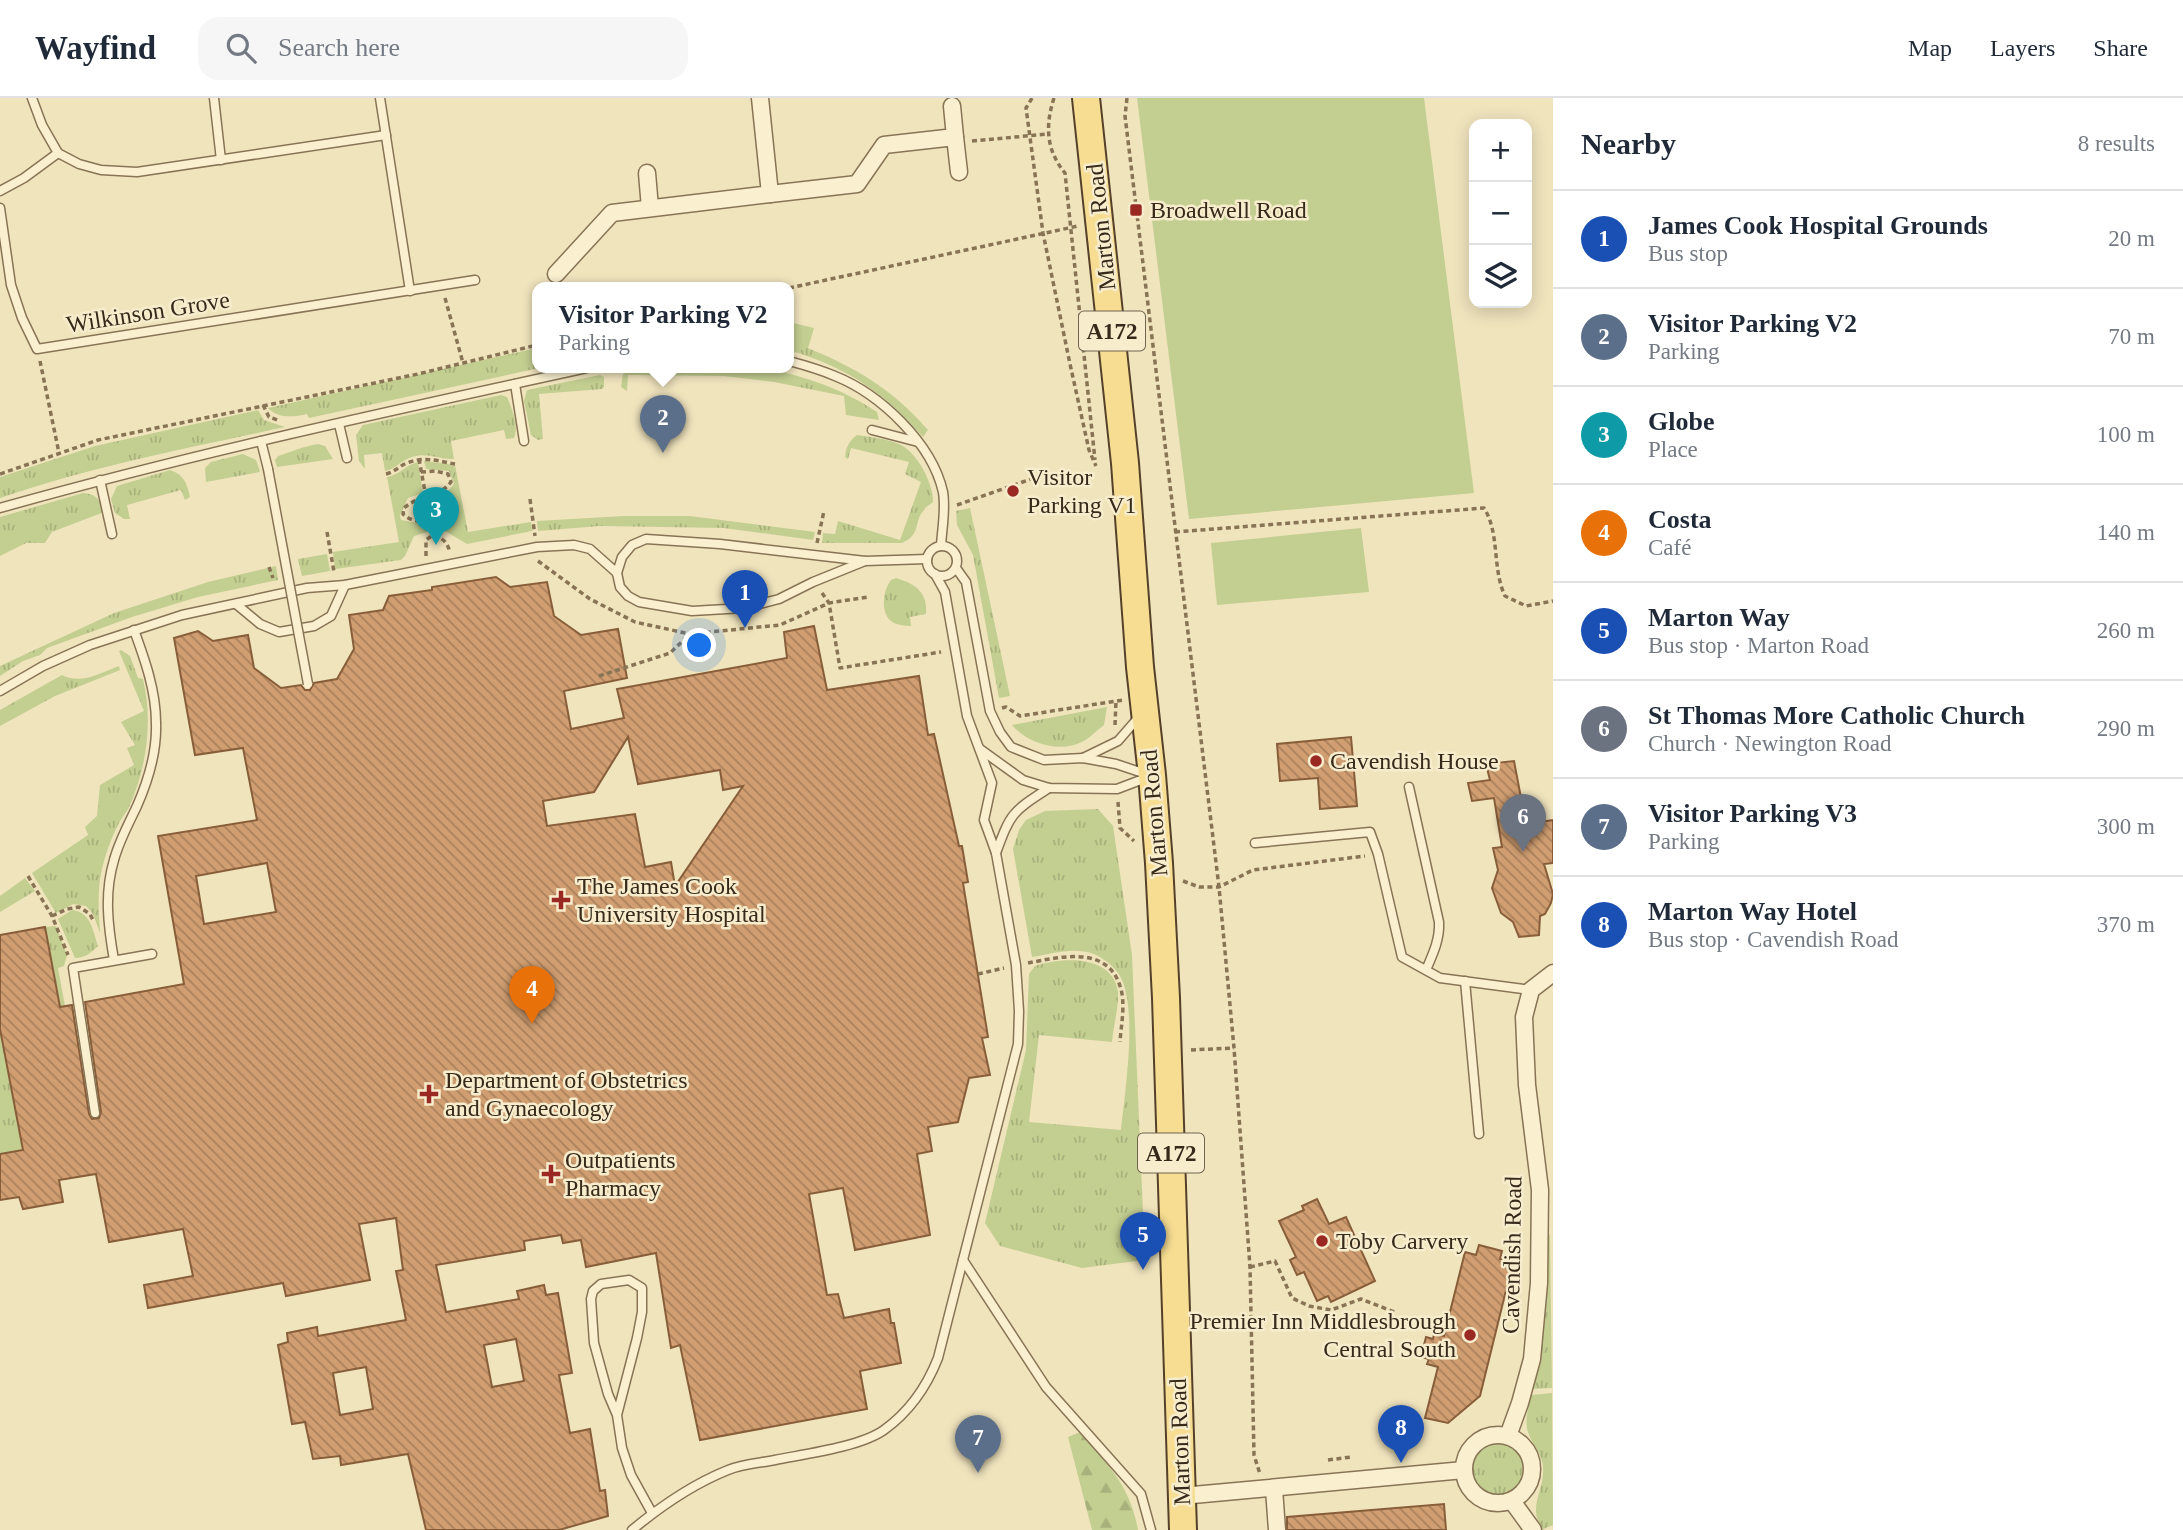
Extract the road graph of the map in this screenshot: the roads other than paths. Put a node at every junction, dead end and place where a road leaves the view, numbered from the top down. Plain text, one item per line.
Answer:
1 (32, 98) edge
2 (214, 98) edge
3 (380, 98) edge
4 (760, 98) edge
5 (1086, 98) edge
6 (952, 106) dead end
7 (386, 135) junction
8 (955, 139) junction
9 (58, 153) junction
10 (221, 160) junction
11 (959, 172) dead end
12 (647, 173) dead end
13 (0, 191) edge
14 (770, 194) junction
15 (0, 208) edge
16 (650, 208) junction
17 (556, 274) dead end
18 (475, 280) dead end
19 (410, 291) junction
20 (794, 362) edge
21 (565, 373) edge
22 (515, 384) junction
23 (339, 424) junction
24 (872, 430) dead end
25 (261, 441) junction
26 (524, 441) dead end
27 (918, 442) junction
28 (347, 458) dead end
29 (100, 480) junction
30 (0, 509) edge
31 (112, 534) dead end
32 (941, 546) junction
33 (927, 559) junction
34 (865, 561) junction
35 (956, 568) junction
36 (617, 573) junction
37 (935, 574) junction
38 (345, 585) junction
39 (236, 604) junction
40 (135, 630) junction
41 (308, 684) dead end
42 (0, 691) edge
43 (1144, 703) junction
44 (979, 748) junction
45 (1083, 758) junction
46 (1152, 775) junction
47 (1409, 787) dead end
48 (1049, 788) junction
49 (1255, 843) dead end
50 (996, 853) junction
51 (152, 954) dead end
52 (114, 960) junction
53 (1426, 970) junction
54 (1553, 973) edge
55 (1465, 981) junction
56 (1531, 990) junction
57 (95, 1113) dead end
58 (1479, 1134) dead end
59 (1546, 1212) edge
60 (963, 1259) junction
61 (617, 1415) junction
62 (1507, 1436) junction
63 (1464, 1470) junction
64 (1274, 1489) junction
65 (1182, 1496) junction
66 (1512, 1501) junction
67 (652, 1513) junction
68 (632, 1530) edge
69 (1151, 1530) edge
70 (1183, 1530) edge
71 (1278, 1530) edge
72 (1534, 1530) edge

1 - 9 lane
2 - 10 lane
3 - 7 lane
4 - 14 street
5 - 43 main road, Marton Road / A172
6 - 8 street
7 - 10 lane
7 - 19 lane
8 - 11 street
8 - 14 street
9 - 10 lane
9 - 13 lane
12 - 16 street
14 - 16 street
15 - 19 lane, Wilkinson Grove
16 - 17 street
18 - 19 lane, Wilkinson Grove
20 - 27 lane
21 - 22 lane
22 - 23 lane
22 - 26 lane
23 - 25 lane
23 - 28 lane
24 - 27 lane
25 - 29 lane
25 - 41 lane, bridge
27 - 32 lane
29 - 30 lane
29 - 31 lane
32 - 33 lane
32 - 35 lane
33 - 34 lane
33 - 37 lane
34 - 36 lane
34 - 36 lane
35 - 37 lane
35 - 45 lane
36 - 38 lane
37 - 44 lane
38 - 39 lane
38 - 39 lane
39 - 40 lane
40 - 42 lane
40 - 52 lane
43 - 45 lane
43 - 46 main road, Marton Road / A172
44 - 48 lane
44 - 50 lane
45 - 46 lane
46 - 48 lane
46 - 65 main road, Marton Road / A172
47 - 53 lane
48 - 50 lane
49 - 53 lane
50 - 60 lane
51 - 52 lane
52 - 57 lane
53 - 55 lane
54 - 56 street
55 - 56 lane
55 - 58 lane
56 - 59 street, Cavendish Road
59 - 62 street, Cavendish Road
60 - 67 lane
60 - 69 lane
61 - 61 lane
61 - 67 lane
62 - 63 street
62 - 66 street
63 - 64 street
63 - 66 street
64 - 65 street
64 - 71 street
65 - 70 main road, Marton Road / A172
66 - 72 street
67 - 68 lane

